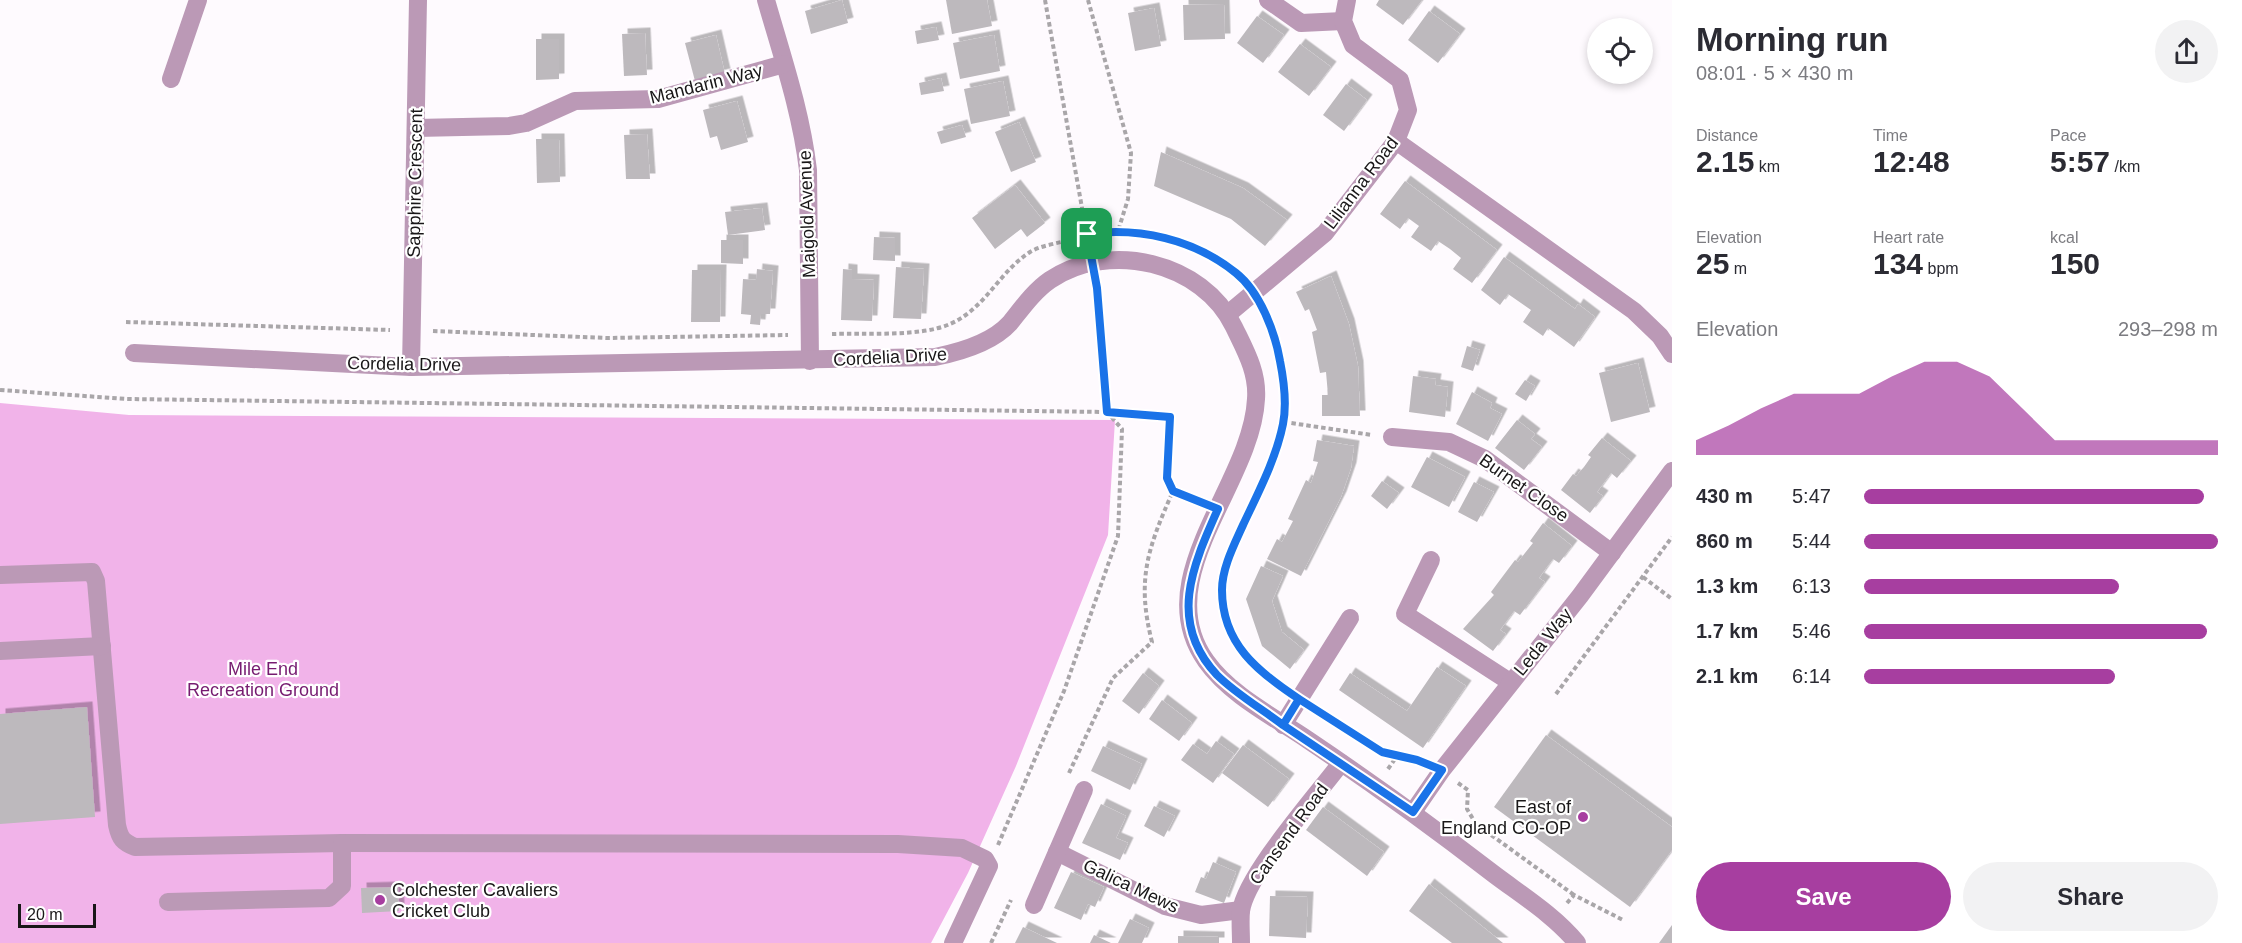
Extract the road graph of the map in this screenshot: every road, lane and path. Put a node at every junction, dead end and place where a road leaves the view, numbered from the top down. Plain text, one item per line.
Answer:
1 (198, 0) edge
2 (418, 0) edge
3 (766, 0) edge
4 (1045, 0) edge
5 (1088, 0) edge
6 (1268, 0) edge
7 (1347, 0) edge
8 (1343, 21) junction
9 (784, 64) junction
10 (171, 80) dead end
11 (416, 128) junction
12 (1396, 141) junction
13 (1118, 231) junction
14 (1087, 234) junction
15 (1093, 264) junction
16 (1254, 296) junction
17 (1228, 314) junction
18 (126, 322) dead end
19 (412, 330) junction
20 (809, 334) junction
21 (134, 353) dead end
22 (1672, 354) edge
23 (810, 361) junction
24 (411, 367) junction
25 (0, 390) edge
26 (1107, 412) junction
27 (1284, 422) junction
28 (1392, 437) joint
29 (1672, 471) edge
30 (1173, 491) junction
31 (1218, 509) junction
32 (1672, 537) edge
33 (1612, 553) junction
34 (1431, 560) dead end
35 (0, 575) edge
36 (1643, 576) junction
37 (1672, 598) edge
38 (1350, 618) dead end
39 (102, 646) junction
40 (0, 651) edge
41 (1510, 682) junction
42 (1556, 694) dead end
43 (1299, 699) junction
44 (1283, 725) junction
45 (1341, 763) junction
46 (1442, 770) junction
47 (1066, 779) dead end
48 (1084, 790) dead end
49 (1413, 812) junction
50 (342, 843) junction
51 (1058, 852) junction
52 (988, 866) junction
53 (1015, 892) dead end
54 (1574, 895) junction
55 (168, 902) dead end
56 (1034, 905) dead end
57 (1241, 910) junction
58 (1623, 920) dead end
59 (1554, 921) junction
60 (953, 943) edge
61 (992, 943) edge
62 (1241, 943) edge
63 (1577, 943) edge

1 - 10 street
2 - 11 street, Sapphire Crescent
3 - 9 street, Maigold Avenue
4 - 14 path
5 - 13 path
6 - 8 street
7 - 8 street
8 - 12 street, Lilianna Road
9 - 11 street, Mandarin Way
9 - 20 street, Maigold Avenue
11 - 19 street, Sapphire Crescent
12 - 16 street, Lilianna Road
12 - 22 street
13 - 14 path
13 - 16 path
14 - 15 path
14 - 20 path
15 - 17 street, Cordelia Drive
15 - 23 street, Cordelia Drive
15 - 26 path
16 - 17 street, Lilianna Road
16 - 27 path
17 - 31 street, Cordelia Drive
18 - 19 path
19 - 20 path
19 - 24 street, Sapphire Crescent
20 - 23 street, Maigold Avenue
21 - 24 street, Cordelia Drive
23 - 24 street, Cordelia Drive
25 - 26 path
26 - 30 path
26 - 52 path
27 - 28 path
27 - 43 path
28 - 33 street, Burnet Close
29 - 33 street, Leda Way
30 - 31 path
30 - 47 path
31 - 44 street, Cordelia Drive
32 - 36 path
33 - 41 street, Leda Way
34 - 41 street
35 - 39 street
36 - 37 path
36 - 42 path
38 - 43 street
39 - 40 street
39 - 50 street
41 - 46 street, Leda Way
43 - 44 street
43 - 46 path
44 - 45 street, Cordelia Drive
45 - 49 street, Cordelia Drive
45 - 57 street, Cansend Road
46 - 49 street, Leda Way
46 - 54 path
48 - 51 street
49 - 59 street, Cordelia Drive
50 - 52 street
50 - 55 street
51 - 56 street
51 - 57 street, Galica Mews
52 - 60 street
53 - 61 path
54 - 58 path
54 - 59 path
57 - 62 street, Cansend Road
59 - 63 street, Cordelia Drive

